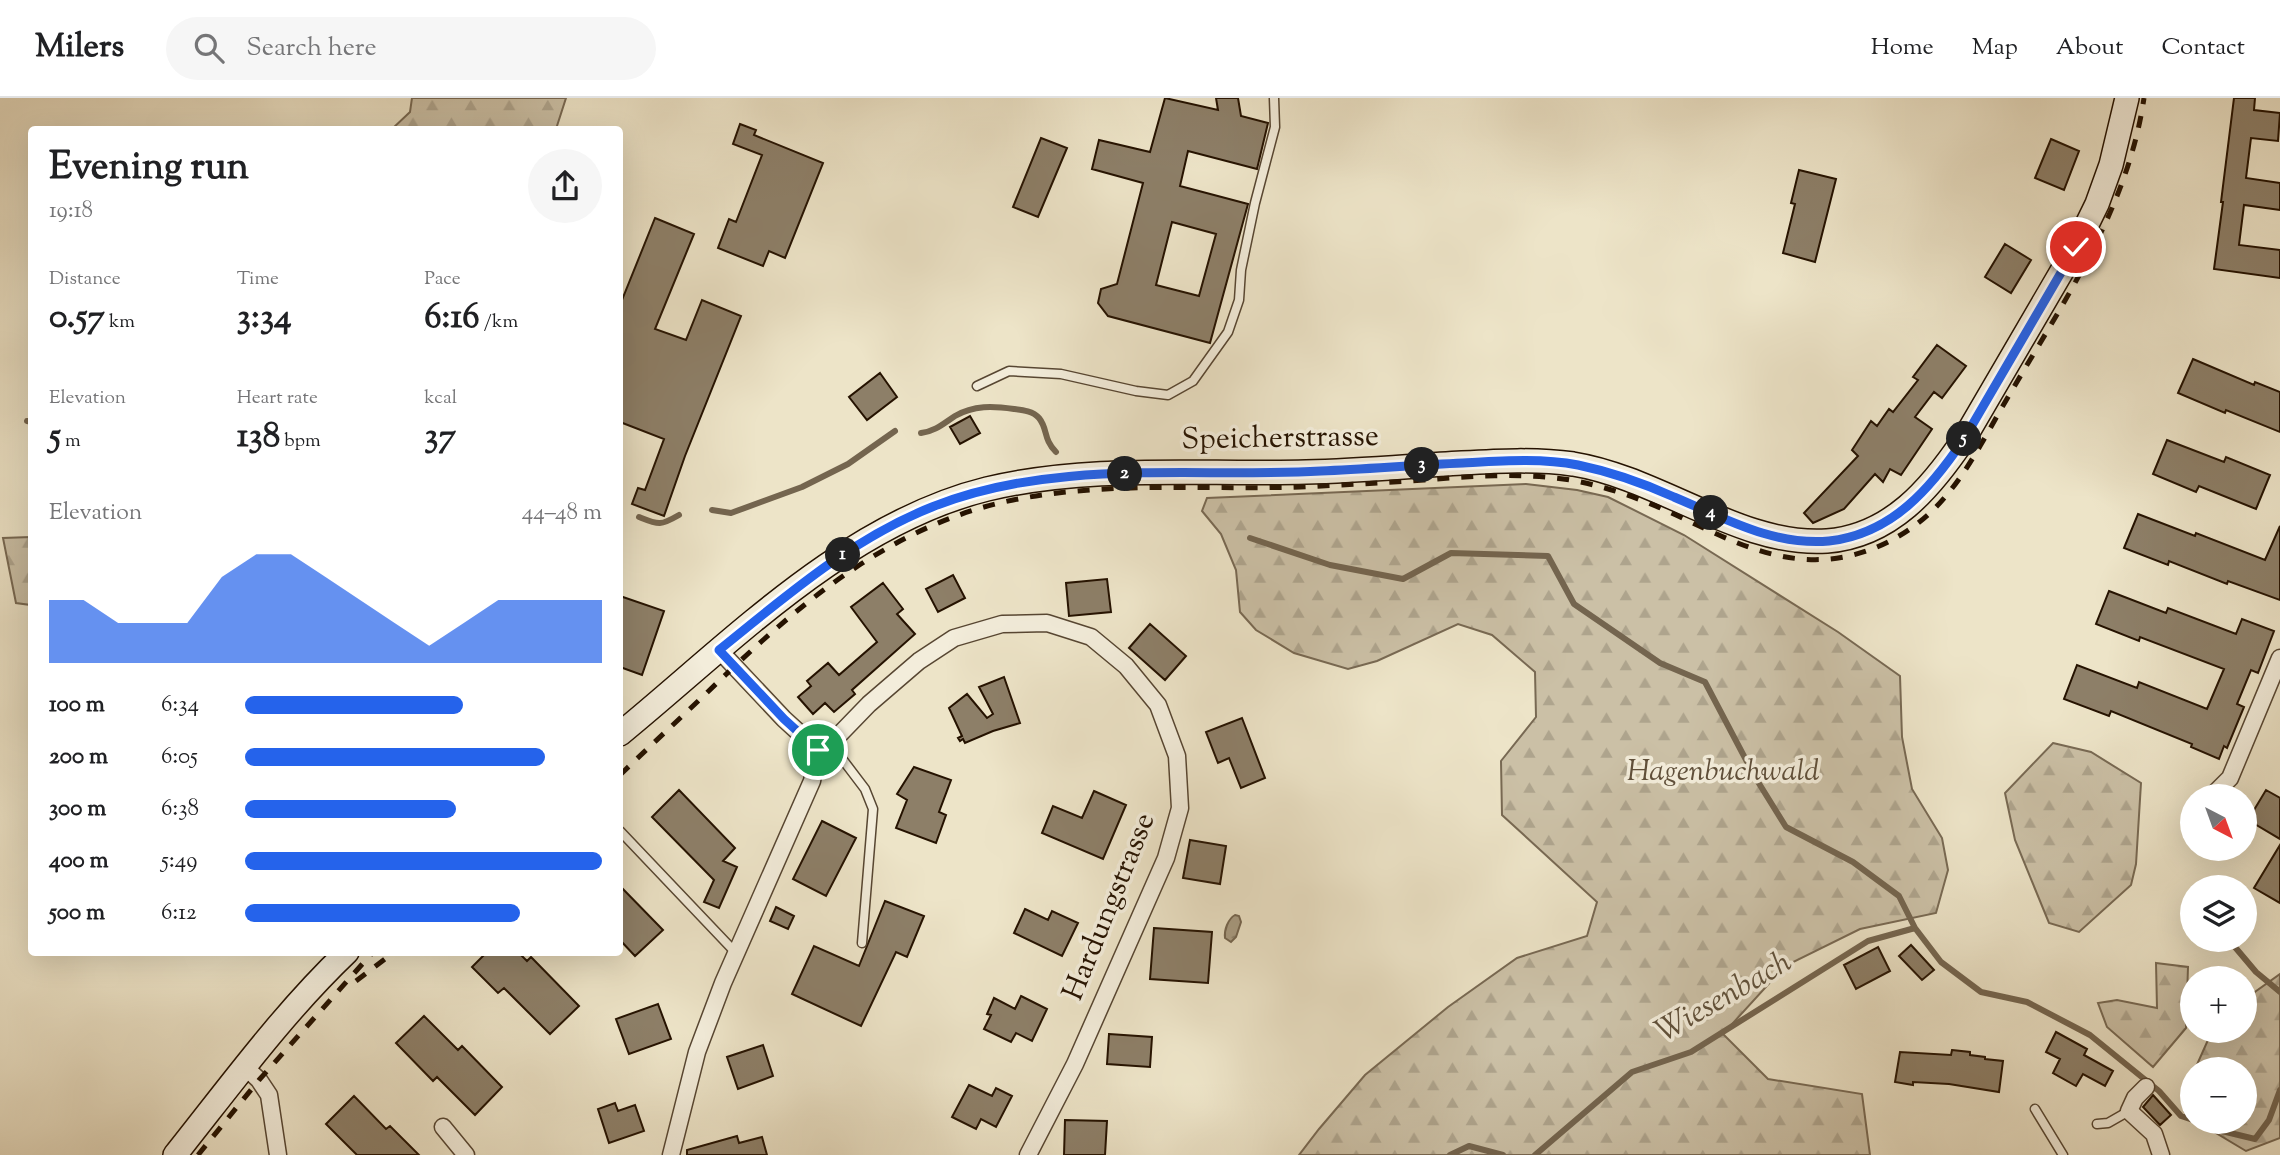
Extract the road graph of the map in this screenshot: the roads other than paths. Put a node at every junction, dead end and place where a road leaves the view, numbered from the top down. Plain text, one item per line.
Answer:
1 (1274, 98) edge
2 (2127, 98) edge
3 (977, 386) dead end
4 (719, 650) junction
5 (2280, 658) edge
6 (623, 731) edge
7 (818, 750) junction
8 (2224, 784) edge
9 (623, 834) edge
10 (862, 943) dead end
11 (736, 954) junction
12 (343, 956) edge
13 (245, 1068) junction
14 (2146, 1087) dead end
15 (2035, 1109) dead end
16 (2129, 1111) junction
17 (2097, 1124) dead end
18 (443, 1128) dead end
19 (175, 1155) edge
20 (278, 1155) edge
21 (466, 1155) edge
22 (671, 1155) edge
23 (1028, 1155) edge
24 (2063, 1155) edge
25 (2161, 1155) edge

1 - 3 lane
2 - 4 main road, Speicherstrasse
4 - 6 main road, Speicherstrasse
4 - 7 street
5 - 8 street
7 - 10 lane
7 - 11 street
7 - 23 street, Hardungstrasse
9 - 11 lane
11 - 22 street
12 - 13 main road
13 - 19 main road
13 - 20 street
14 - 16 street
15 - 24 lane
16 - 17 lane
16 - 25 street
18 - 21 street

